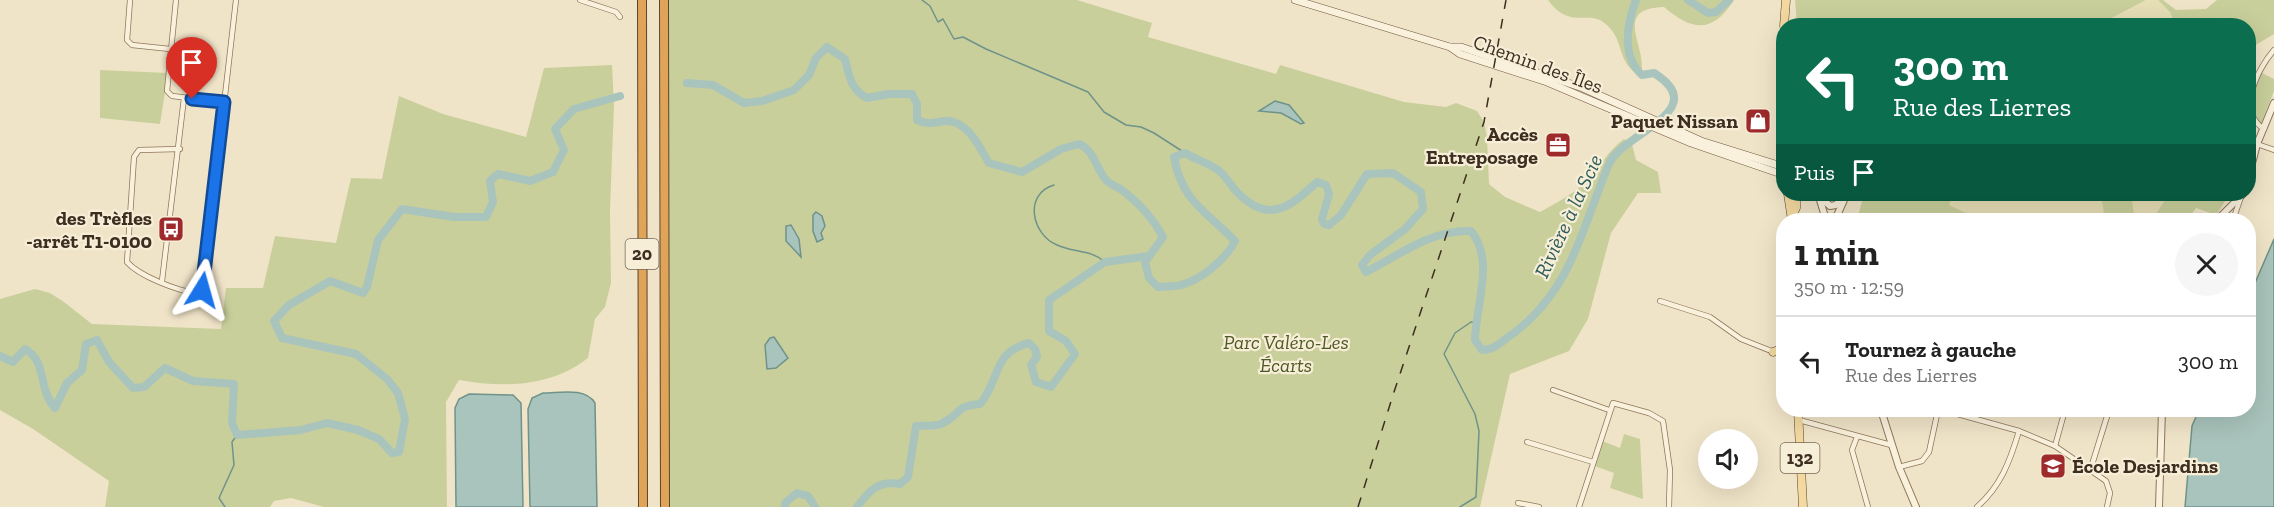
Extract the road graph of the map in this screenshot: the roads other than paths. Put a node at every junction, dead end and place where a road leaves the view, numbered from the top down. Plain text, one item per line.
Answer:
1 (130, 0) edge
2 (176, 0) edge
3 (236, 0) edge
4 (580, 0) edge
5 (642, 0) edge
6 (664, 0) edge
7 (1294, 0) edge
8 (1786, 0) edge
9 (620, 17) dead end
10 (1785, 18) edge
11 (171, 49) junction
12 (2274, 50) edge
13 (2256, 79) edge
14 (184, 98) junction
15 (224, 102) junction
16 (2274, 103) edge
17 (2256, 120) edge
18 (1664, 128) junction
19 (2264, 129) junction
20 (2258, 144) junction
21 (180, 149) junction
22 (2274, 150) edge
23 (2256, 151) edge
24 (1776, 164) edge
25 (1776, 172) edge
26 (1825, 201) edge
27 (1839, 201) edge
28 (2236, 201) edge
29 (2224, 213) edge
30 (162, 281) junction
31 (1660, 301) dead end
32 (1776, 351) edge
33 (1773, 352) junction
34 (1776, 353) edge
35 (1553, 390) dead end
36 (1610, 410) junction
37 (1799, 417) edge
38 (1883, 417) edge
39 (1936, 417) edge
40 (1968, 417) edge
41 (2063, 417) edge
42 (2107, 417) edge
43 (2162, 417) edge
44 (1799, 420) junction
45 (2019, 431) junction
46 (1857, 437) junction
47 (1527, 442) dead end
48 (1891, 445) junction
49 (2055, 446) junction
50 (1593, 462) junction
51 (1899, 467) junction
52 (2090, 471) junction
53 (1518, 503) dead end
54 (643, 507) edge
55 (664, 507) edge
56 (1539, 507) edge
57 (1579, 507) edge
58 (1669, 507) edge
59 (1803, 507) edge
60 (1868, 507) edge
61 (1916, 507) edge
62 (1977, 507) edge
63 (2108, 507) edge
64 (2159, 507) edge

1 - 11 street
2 - 11 street
3 - 15 street
4 - 9 street
5 - 54 highway, 20
6 - 55 highway, 20
7 - 18 main road, Chemin des Îles
8 - 10 main road
11 - 14 street
12 - 13 street
14 - 15 street
14 - 21 street
15 - 30 street
16 - 19 street
17 - 19 street
18 - 24 main road, Chemin des Îles
18 - 25 main road, Chemin des Îles
19 - 20 street
20 - 22 street
20 - 23 street
21 - 30 street
21 - 30 street
26 - 27 street
28 - 29 street
31 - 33 street
32 - 33 main road
33 - 34 street
35 - 36 street
36 - 50 street
36 - 58 street
37 - 44 main road, 132
38 - 48 street
39 - 51 street
40 - 45 street
41 - 49 street
42 - 52 street
43 - 64 street
44 - 46 street
44 - 59 main road, 132
45 - 49 street
45 - 62 street
46 - 48 street
46 - 60 street
47 - 50 street
48 - 51 street
49 - 52 street
50 - 57 street
51 - 61 street
52 - 63 street
53 - 56 street

